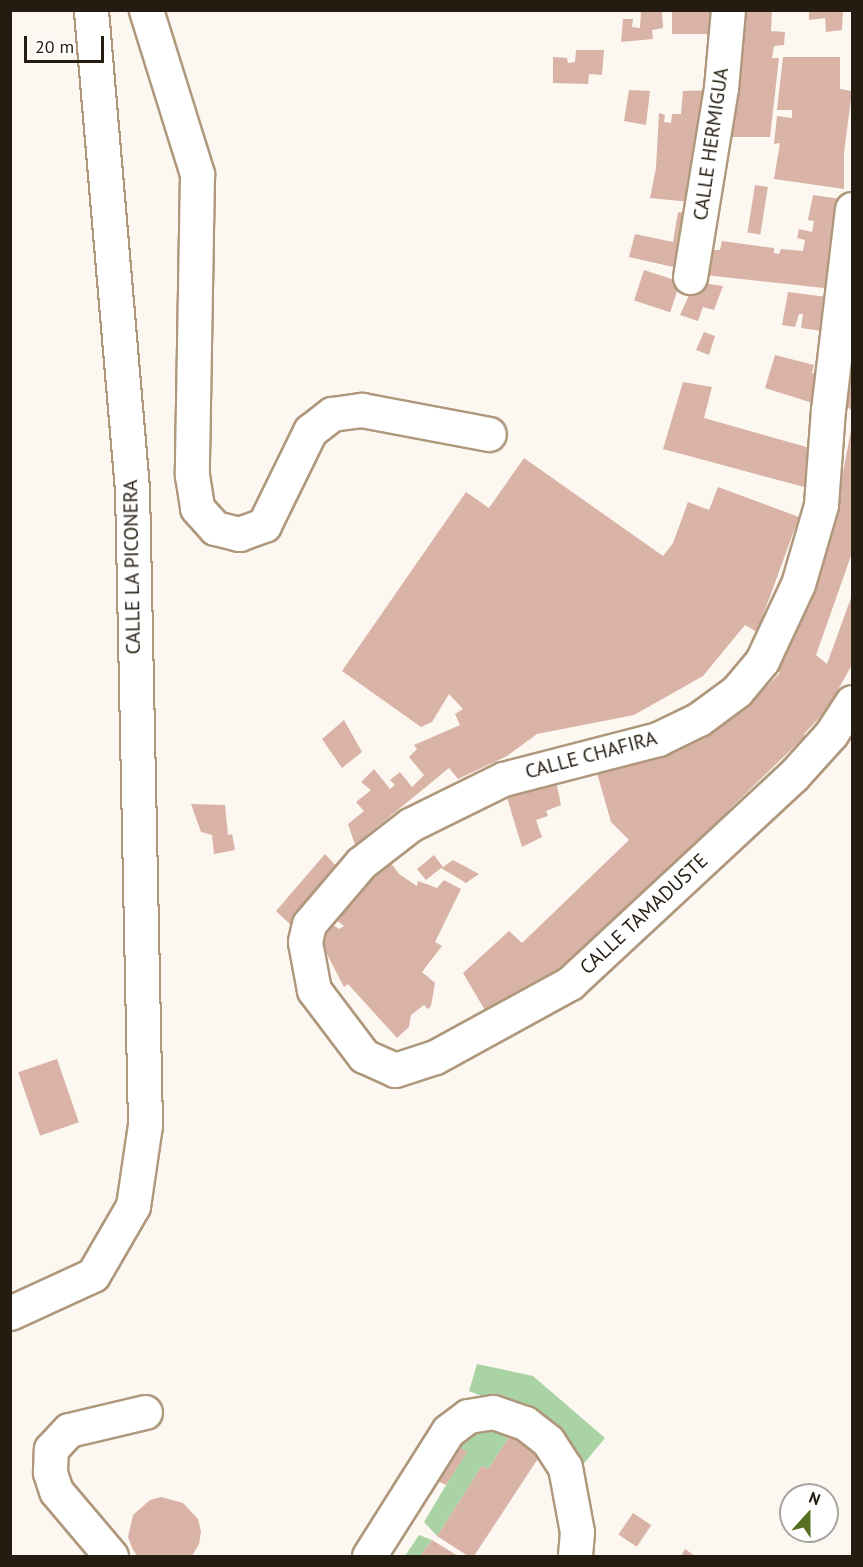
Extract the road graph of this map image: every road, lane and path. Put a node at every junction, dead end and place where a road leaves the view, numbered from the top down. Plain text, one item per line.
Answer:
1 (91, 10) edge
2 (146, 10) edge
3 (728, 10) edge
4 (852, 209) edge
5 (690, 277) dead end
6 (489, 434) dead end
7 (852, 702) edge
8 (395, 1070) joint
9 (10, 1313) edge
10 (145, 1412) dead end
11 (575, 1541) edge
12 (111, 1557) edge
13 (369, 1557) edge
14 (556, 1557) edge

1 - 9 street, CALLE LA PICONERA
2 - 6 street
3 - 5 street, CALLE HERMIGUA
4 - 8 street, CALLE CHAFIRA
7 - 8 street, CALLE TAMADUSTE
10 - 12 street
11 - 13 street
11 - 14 street

